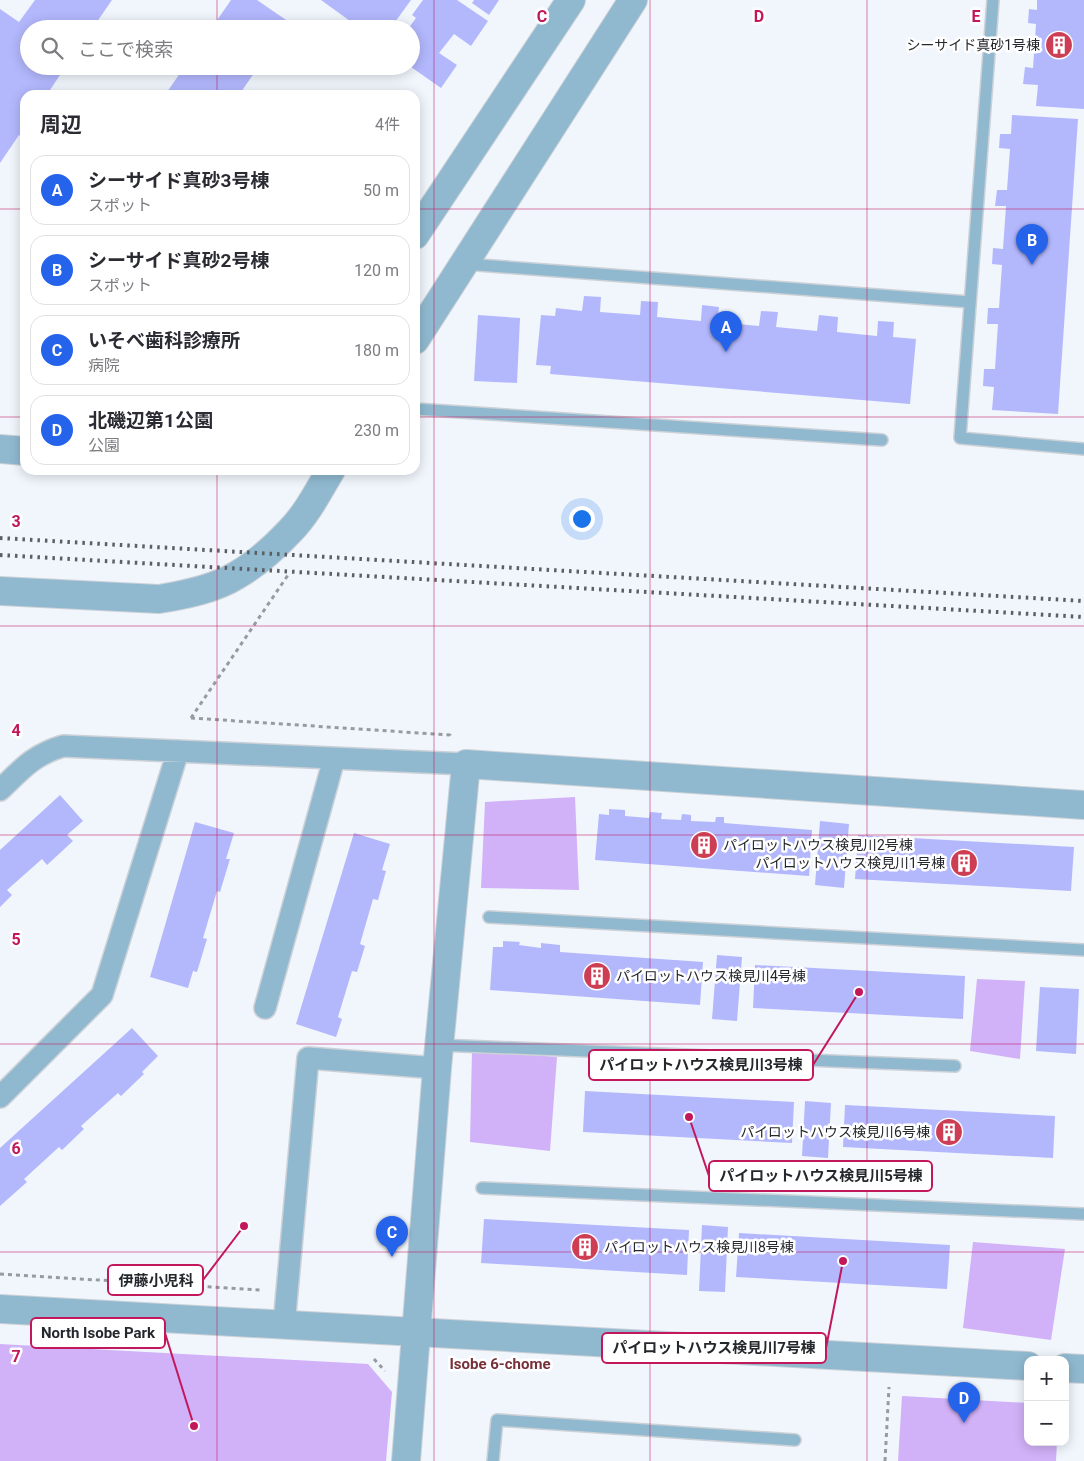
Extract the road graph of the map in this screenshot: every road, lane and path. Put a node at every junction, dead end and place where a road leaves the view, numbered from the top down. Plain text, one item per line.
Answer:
1 (571, 0) edge
2 (633, 0) edge
3 (993, 0) edge
4 (420, 227) edge
5 (464, 264) junction
6 (970, 302) junction
7 (420, 332) edge
8 (420, 409) edge
9 (882, 440) dead end
10 (0, 449) edge
11 (1084, 449) edge
12 (20, 451) edge
13 (329, 475) edge
14 (291, 570) dead end
15 (0, 591) edge
16 (178, 751) junction
17 (458, 755) junction
18 (334, 759) junction
19 (0, 790) edge
20 (1084, 805) edge
21 (489, 917) dead end
22 (1084, 950) edge
23 (265, 1008) dead end
24 (438, 1056) junction
25 (955, 1066) dead end
26 (0, 1097) edge
27 (482, 1188) dead end
28 (1084, 1214) edge
29 (0, 1274) edge
30 (271, 1291) dead end
31 (0, 1309) edge
32 (284, 1325) junction
33 (415, 1332) junction
34 (369, 1357) dead end
35 (1024, 1366) edge
36 (1069, 1368) edge
37 (1084, 1369) edge
38 (389, 1376) dead end
39 (889, 1386) dead end
40 (795, 1440) dead end
41 (406, 1461) edge
42 (494, 1461) edge
43 (885, 1461) edge

1 - 4 street
2 - 5 street
3 - 6 lane
5 - 6 lane
5 - 7 street
6 - 11 lane
8 - 9 lane
10 - 12 street
13 - 15 street
14 - 17 path
16 - 18 street
16 - 19 street
16 - 26 street
17 - 18 street
17 - 20 street
17 - 24 street
18 - 23 street
21 - 22 lane
24 - 25 lane
24 - 32 street
24 - 33 street
27 - 28 lane
29 - 30 path
31 - 32 street
32 - 33 street
33 - 35 street
33 - 41 street
34 - 38 path
36 - 37 street
39 - 43 path
40 - 42 lane

